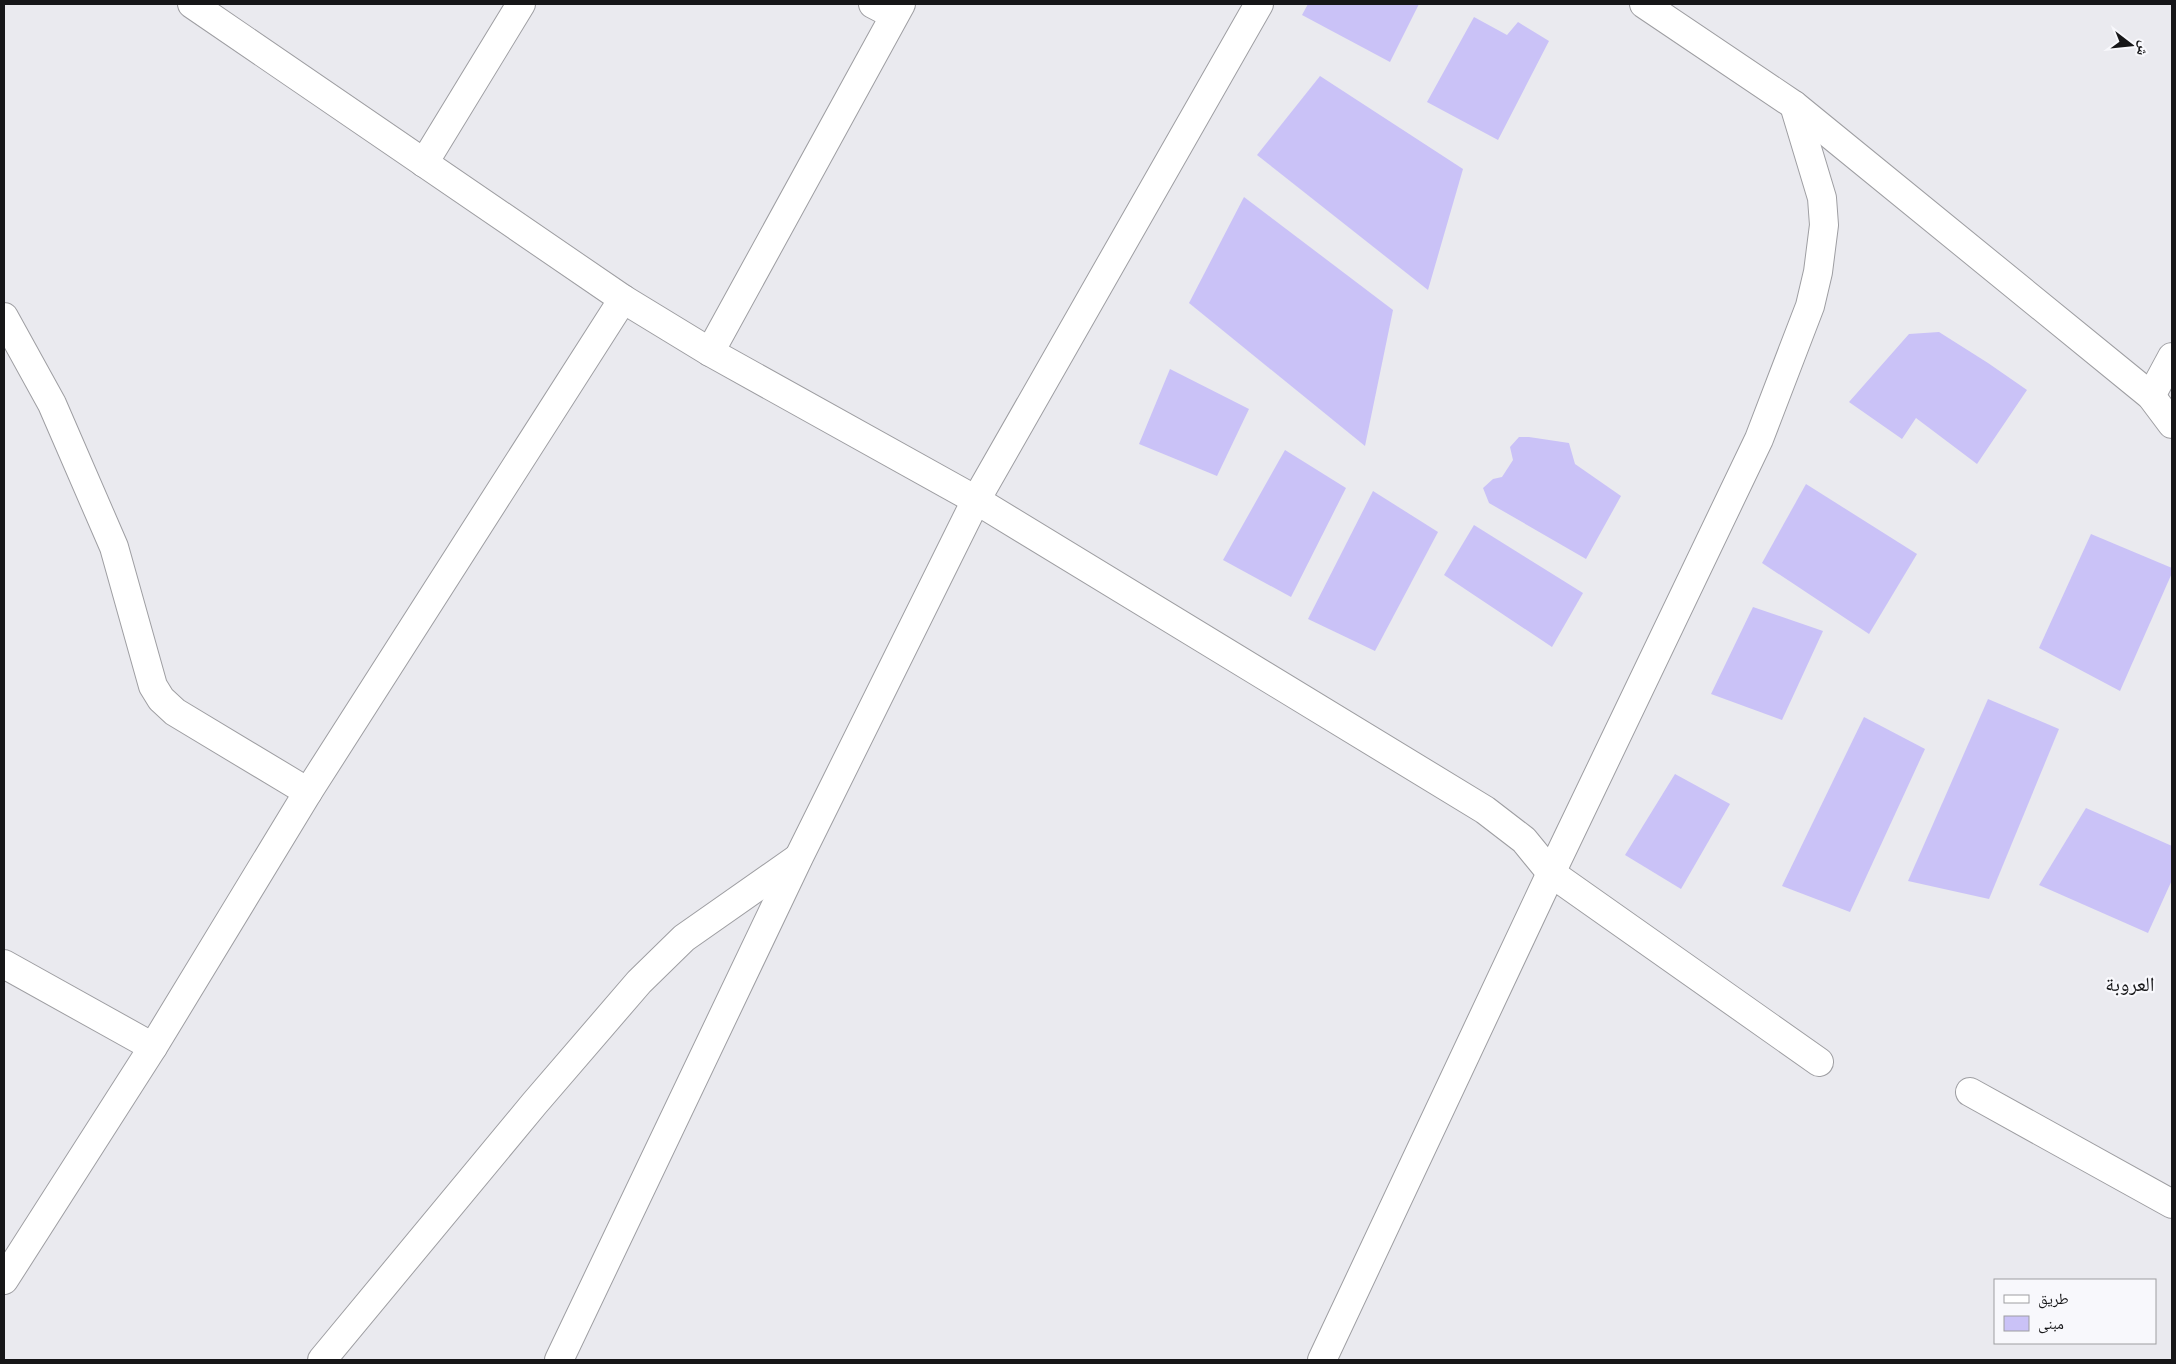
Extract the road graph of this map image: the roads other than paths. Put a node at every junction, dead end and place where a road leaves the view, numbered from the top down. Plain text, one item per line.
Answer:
1 (192, 4) edge
2 (521, 4) edge
3 (1259, 4) edge
4 (1644, 4) edge
5 (890, 7) edge
6 (1794, 105) junction
7 (424, 162) junction
8 (623, 298) junction
9 (4, 317) edge
10 (710, 352) junction
11 (2172, 357) edge
12 (2151, 396) junction
13 (2172, 424) edge
14 (976, 500) junction
15 (308, 792) junction
16 (799, 857) junction
17 (1550, 873) junction
18 (4, 964) edge
19 (153, 1047) junction
20 (1819, 1062) dead end
21 (1970, 1092) dead end
22 (2172, 1204) edge
23 (4, 1280) edge
24 (322, 1360) edge
25 (559, 1360) edge
26 (1322, 1360) edge

1 - 7 street
2 - 7 street
3 - 14 street
4 - 6 street
5 - 10 street
6 - 12 street
6 - 17 street
7 - 8 street
8 - 10 street
8 - 15 street
9 - 15 street
10 - 14 street
11 - 12 street
12 - 13 street
14 - 16 street
14 - 17 street
15 - 19 street
16 - 24 street
16 - 25 street
17 - 20 street
17 - 26 street
18 - 19 street
19 - 23 street
21 - 22 street

